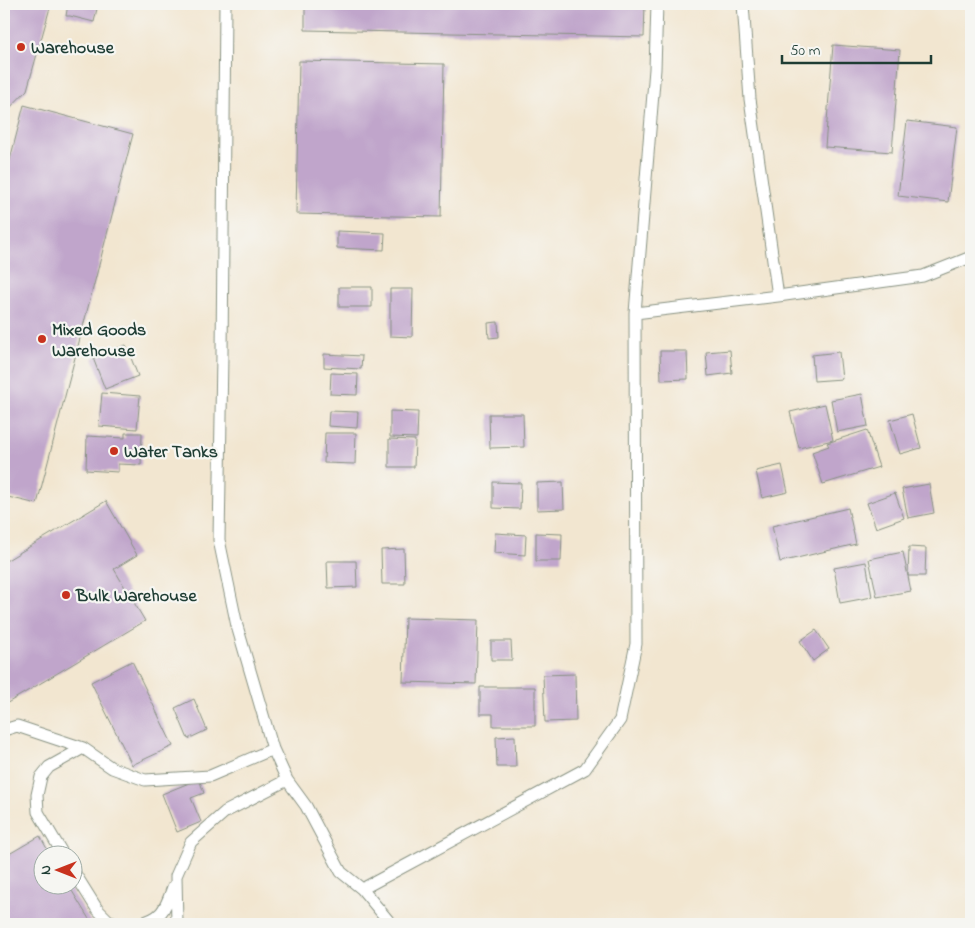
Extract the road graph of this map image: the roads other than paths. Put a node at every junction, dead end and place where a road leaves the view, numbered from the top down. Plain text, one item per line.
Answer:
1 (225, 4) edge
2 (657, 4) edge
3 (744, 4) edge
4 (971, 257) edge
5 (778, 296) junction
6 (635, 313) junction
7 (4, 730) edge
8 (83, 748) junction
9 (273, 749) junction
10 (287, 780) junction
11 (58, 846) edge
12 (176, 876) junction
13 (82, 885) edge
14 (362, 889) junction
15 (121, 924) edge
16 (138, 924) edge
17 (177, 924) edge
18 (391, 924) edge

1 - 9 lane
2 - 6 lane
3 - 5 lane
4 - 5 lane
5 - 6 lane
6 - 14 lane
7 - 8 lane
8 - 9 lane
8 - 11 lane
9 - 10 lane
10 - 12 lane
10 - 14 lane
12 - 16 lane
12 - 17 lane
13 - 15 lane
14 - 18 lane

